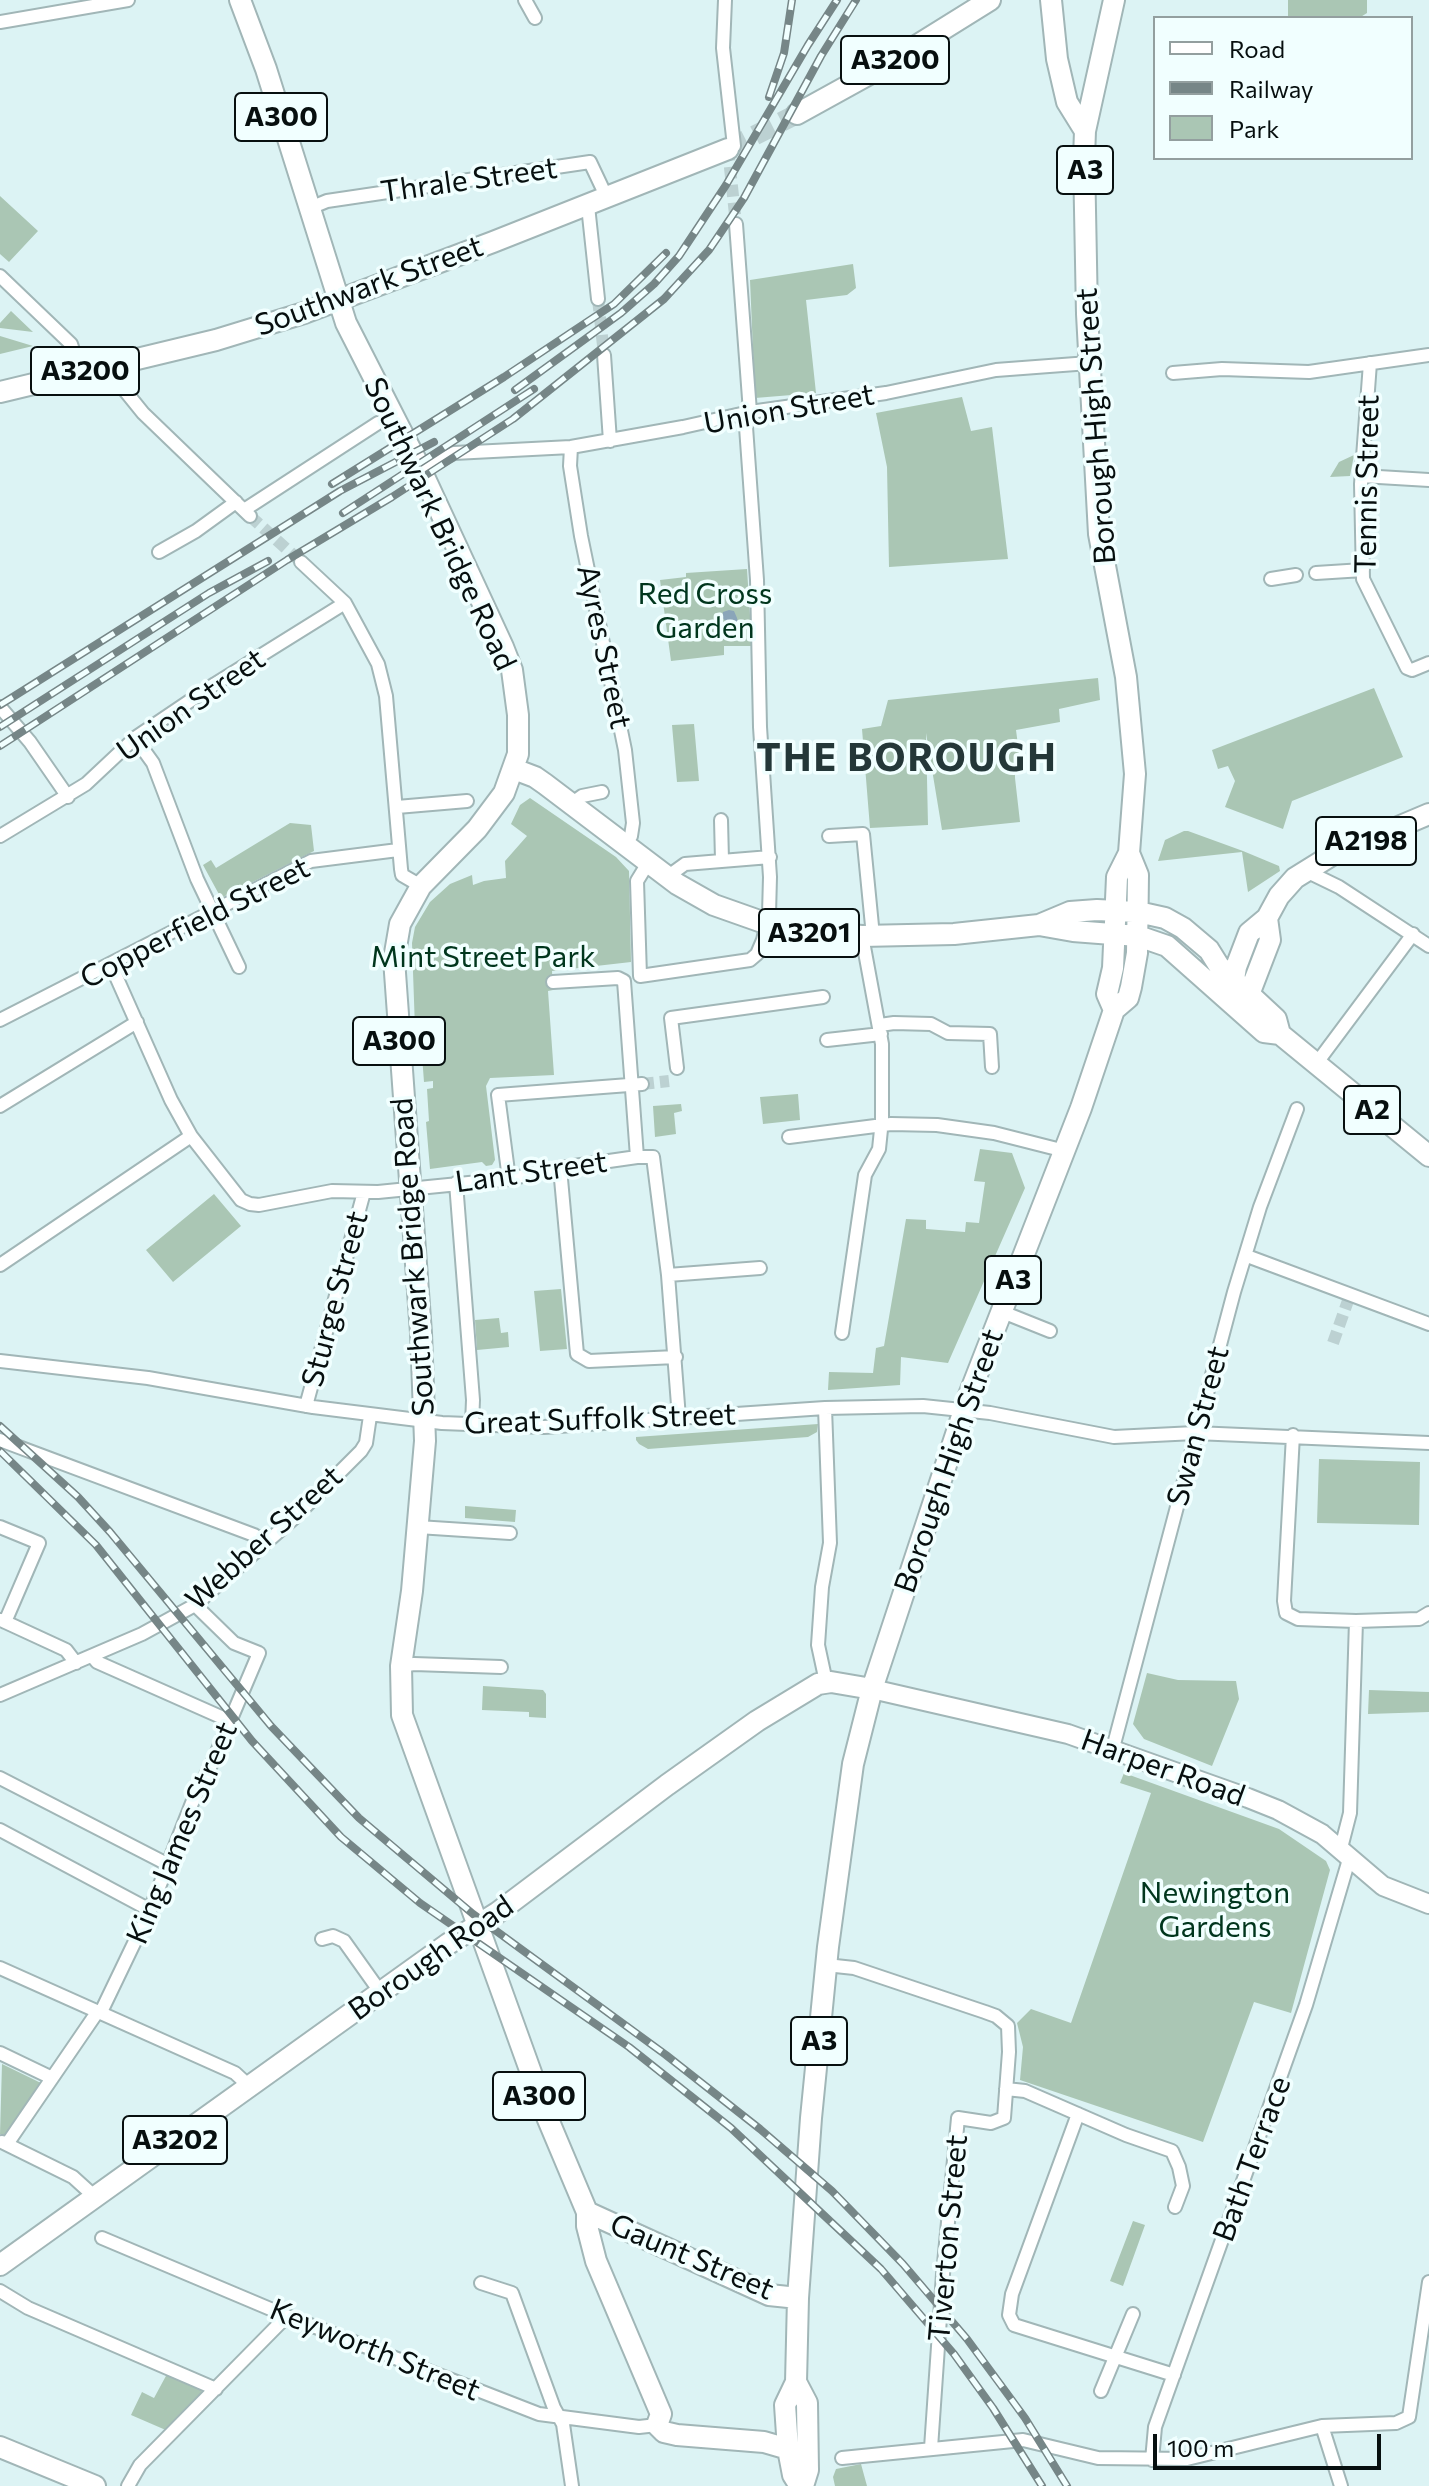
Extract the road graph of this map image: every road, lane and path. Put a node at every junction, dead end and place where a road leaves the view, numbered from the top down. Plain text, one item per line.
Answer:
1 (128, 0) edge
2 (240, 0) edge
3 (525, 0) edge
4 (725, 0) edge
5 (990, 0) edge
6 (1051, 0) edge
7 (1114, 0) edge
8 (535, 18) dead end
9 (0, 22) edge
10 (797, 114) tunnel mouth
11 (1085, 131) junction
12 (731, 148) joint
13 (598, 202) junction
14 (310, 208) junction
15 (736, 224) tunnel mouth
16 (0, 276) edge
17 (598, 299) tunnel mouth
18 (339, 300) junction
19 (604, 355) tunnel mouth
20 (1429, 355) edge
21 (1089, 363) junction
22 (1370, 363) junction
23 (116, 364) junction
24 (80, 372) junction
25 (1173, 373) dead end
26 (0, 392) edge
27 (747, 412) junction
28 (378, 423) dead end
29 (610, 441) junction
30 (571, 447) junction
31 (421, 470) junction
32 (1362, 476) junction
33 (1429, 480) edge
34 (243, 509) junction
35 (159, 552) dead end
36 (301, 562) tunnel mouth
37 (1363, 570) junction
38 (1316, 573) dead end
39 (1296, 575) dead end
40 (1271, 579) dead end
41 (345, 603) junction
42 (1429, 663) edge
43 (0, 707) edge
44 (135, 738) junction
45 (514, 769) junction
46 (602, 792) dead end
47 (68, 797) junction
48 (467, 801) dead end
49 (571, 804) junction
50 (397, 807) junction
51 (1429, 814) edge
52 (721, 820) dead end
53 (0, 836) edge
54 (829, 836) dead end
55 (624, 845) junction
56 (398, 850) junction
57 (1129, 853) junction
58 (770, 857) junction
59 (722, 860) junction
60 (648, 863) junction
61 (1305, 871) junction
62 (667, 877) junction
63 (421, 886) junction
64 (1115, 910) junction
65 (213, 912) junction
66 (1138, 912) junction
67 (1267, 918) junction
68 (1039, 925) junction
69 (767, 926) junction
70 (1115, 932) junction
71 (1413, 934) junction
72 (868, 936) junction
73 (1138, 936) junction
74 (1429, 946) edge
75 (1209, 950) junction
76 (1241, 952) junction
77 (111, 965) junction
78 (239, 967) dead end
79 (1233, 980) junction
80 (553, 982) dead end
81 (823, 997) dead end
82 (1241, 1003) junction
83 (1114, 1010) junction
84 (0, 1020) edge
85 (137, 1022) junction
86 (880, 1030) junction
87 (827, 1040) dead end
88 (1316, 1064) junction
89 (992, 1067) dead end
90 (677, 1068) dead end
91 (636, 1085) junction
92 (0, 1106) edge
93 (1297, 1109) dead end
94 (882, 1125) junction
95 (191, 1136) junction
96 (789, 1137) dead end
97 (1065, 1151) junction
98 (1429, 1156) edge
99 (637, 1157) junction
100 (560, 1168) junction
101 (509, 1179) junction
102 (456, 1183) junction
103 (410, 1188) junction
104 (364, 1192) junction
105 (1247, 1256) junction
106 (0, 1265) edge
107 (760, 1268) dead end
108 (668, 1275) junction
109 (1000, 1311) junction
110 (1429, 1324) edge
111 (1050, 1331) dead end
112 (842, 1333) dead end
113 (676, 1357) junction
114 (0, 1361) edge
115 (306, 1406) junction
116 (825, 1408) junction
117 (964, 1410) junction
118 (370, 1416) junction
119 (679, 1418) junction
120 (425, 1421) junction
121 (472, 1424) junction
122 (1195, 1433) junction
123 (1293, 1435) junction
124 (0, 1440) edge
125 (1429, 1443) edge
126 (0, 1527) edge
127 (418, 1527) junction
128 (510, 1533) dead end
129 (266, 1543) junction
130 (195, 1605) junction
131 (1429, 1613) edge
132 (2, 1621) edge
133 (1356, 1621) junction
134 (92, 1656) junction
135 (76, 1663) junction
136 (401, 1666) junction
137 (501, 1667) dead end
138 (826, 1682) junction
139 (872, 1689) junction
140 (0, 1695) edge
141 (230, 1721) junction
142 (1113, 1748) junction
143 (0, 1778) edge
144 (0, 1830) edge
145 (1345, 1852) junction
146 (169, 1865) junction
147 (1429, 1904) edge
148 (150, 1910) junction
149 (477, 1926) junction
150 (322, 1939) dead end
151 (826, 1965) junction
152 (0, 1968) edge
153 (381, 1993) junction
154 (100, 2011) junction
155 (0, 2053) edge
156 (52, 2078) junction
157 (249, 2086) junction
158 (1006, 2089) junction
159 (1078, 2114) junction
160 (4, 2142) edge
161 (95, 2197) junction
162 (1175, 2207) dead end
163 (587, 2212) junction
164 (102, 2238) dead end
165 (0, 2265) edge
166 (1429, 2282) edge
167 (481, 2283) dead end
168 (0, 2291) edge
169 (798, 2298) junction
170 (1133, 2314) dead end
171 (287, 2316) junction
172 (1116, 2355) junction
173 (1174, 2375) junction
174 (796, 2382) junction
175 (216, 2389) junction
176 (1101, 2391) dead end
177 (559, 2417) junction
178 (657, 2425) junction
179 (1322, 2426) junction
180 (0, 2447) edge
181 (931, 2448) junction
182 (788, 2449) junction
183 (842, 2458) dead end
184 (1152, 2460) junction
185 (95, 2486) edge
186 (128, 2486) edge
187 (572, 2486) edge
188 (801, 2486) edge
189 (1341, 2486) edge

1 - 9 street
2 - 14 main road, Southwark Bridge Road / A300
3 - 8 street
4 - 12 street
5 - 10 main road, A3200
6 - 11 main road
7 - 11 main road, Borough High Street / A3
11 - 21 main road, Borough High Street / A3
12 - 13 main road, Southwark Street / A3200
13 - 14 street, Thrale Street
13 - 17 street
13 - 18 main road, Southwark Street / A3200
14 - 18 main road, Southwark Bridge Road / A300
15 - 27 street
16 - 24 street
18 - 23 main road, Southwark Street / A3200
18 - 31 main road, Southwark Bridge Road / A300
19 - 29 street
20 - 22 street
21 - 27 street, Union Street
21 - 57 main road, Borough High Street / A3
22 - 25 street
22 - 32 street, Tennis Street
23 - 24 main road, Southwark Street / A3200
23 - 34 street
24 - 26 main road, Southwark Street / A3200
27 - 29 street, Union Street
27 - 58 street
28 - 34 street
29 - 30 street, Union Street
30 - 31 street, Union Street
30 - 55 street, Ayres Street
31 - 45 main road, Southwark Bridge Road / A300
32 - 33 street
32 - 37 street, Tennis Street
34 - 35 street
36 - 41 street
37 - 38 street
37 - 42 street, Tennis Street
39 - 40 street
41 - 44 street, Union Street
41 - 50 street
43 - 47 street
44 - 47 street, Union Street
44 - 65 street
45 - 49 main road, A3201
45 - 63 main road, Southwark Bridge Road / A300
46 - 49 street
47 - 53 street, Union Street
48 - 50 street
49 - 55 main road, A3201
50 - 56 street
51 - 61 main road, A2198
52 - 59 street
54 - 72 street
55 - 60 main road, A3201
56 - 63 street
56 - 65 street, Copperfield Street
57 - 64 main road, Borough High Street / A3
57 - 66 main road, Borough High Street / A3
58 - 59 street
58 - 69 street
59 - 62 street
60 - 62 main road, A3201
60 - 69 street
61 - 67 main road, A2198
61 - 71 street
62 - 69 main road, A3201
63 - 103 main road, Southwark Bridge Road / A300
64 - 66 main road, A3201
64 - 68 main road, A3201
64 - 70 main road, Borough High Street / A3
65 - 77 street, Copperfield Street
65 - 78 street
66 - 73 main road, Borough High Street / A3
66 - 75 main road, A2
67 - 76 main road, A2198
67 - 82 main road
68 - 70 main road, A3201
68 - 72 main road, A3201
69 - 72 main road, A3201
70 - 73 main road, A3201
70 - 83 main road, Borough High Street / A3
71 - 74 street
71 - 88 street
72 - 86 street
73 - 82 main road, A2
73 - 83 main road, Borough High Street / A3
75 - 76 main road
75 - 79 main road, A2
76 - 79 main road, A2198
77 - 84 street, Copperfield Street
77 - 85 street
79 - 82 main road, A2
80 - 91 street
81 - 90 street
82 - 88 main road, A2
83 - 97 main road, Borough High Street / A3
85 - 92 street
85 - 95 street
86 - 87 street
86 - 89 street
86 - 94 street
88 - 98 main road, A2
91 - 99 street
91 - 101 street
93 - 105 street, Swan Street
94 - 96 street
94 - 97 street
94 - 112 street
95 - 104 street, Lant Street
95 - 106 street
97 - 109 main road, Borough High Street / A3
99 - 100 street, Lant Street
99 - 108 street, Lant Street
100 - 101 street, Lant Street
100 - 113 street
101 - 102 street, Lant Street
102 - 103 street, Lant Street
102 - 121 street
103 - 104 street, Lant Street
103 - 120 main road, Southwark Bridge Road / A300
104 - 115 street, Sturge Street
105 - 110 street
105 - 122 street, Swan Street
107 - 108 street
108 - 113 street
109 - 111 street
109 - 117 main road, Borough High Street / A3
113 - 119 street
114 - 115 street, Great Suffolk Street
115 - 118 street, Great Suffolk Street
116 - 117 street, Great Suffolk Street
116 - 119 street, Great Suffolk Street
116 - 138 street
117 - 122 street, Great Suffolk Street
117 - 139 main road, Borough High Street / A3
118 - 120 street, Great Suffolk Street
118 - 129 street, Webber Street
119 - 121 street, Great Suffolk Street
120 - 121 street, Great Suffolk Street
120 - 127 main road, Southwark Bridge Road / A300
122 - 123 street, Great Suffolk Street
122 - 142 street, Swan Street
123 - 125 street, Great Suffolk Street
123 - 133 street
124 - 129 street
126 - 132 street
127 - 128 street
127 - 136 main road, Southwark Bridge Road / A300
129 - 130 street, Webber Street
130 - 134 street, Webber Street
130 - 141 street, King James Street
131 - 133 street
132 - 135 street
133 - 145 street, Bath Terrace
134 - 135 street, Webber Street
134 - 141 street
135 - 140 street, Webber Street
136 - 137 street
136 - 149 main road, Southwark Bridge Road / A300
138 - 139 main road
138 - 149 main road, Borough Road / A3202
139 - 142 main road, Harper Road
139 - 151 main road, A3
141 - 146 street, King James Street
142 - 145 main road, Harper Road
143 - 146 street
144 - 148 street
145 - 147 main road, Harper Road
145 - 173 street, Bath Terrace
146 - 148 street, King James Street
148 - 154 street, King James Street
149 - 153 main road, Borough Road / A3202
149 - 163 main road, Southwark Bridge Road / A300
150 - 153 street
151 - 158 street, Tiverton Street
151 - 169 main road, A3
152 - 154 street
153 - 157 main road, Borough Road / A3202
154 - 156 street, King James Street
154 - 157 street
155 - 156 street
156 - 160 street, King James Street
157 - 161 main road, Borough Road / A3202
158 - 159 street
158 - 181 street, Tiverton Street
159 - 162 street
159 - 172 street
160 - 161 street
161 - 165 main road, Borough Road / A3202
163 - 169 main road, Gaunt Street
163 - 178 main road, Southwark Bridge Road / A300
164 - 171 street, Keyworth Street
166 - 179 street
167 - 177 street
168 - 175 street
169 - 174 main road, A3
170 - 172 street
171 - 175 street
171 - 177 street, Keyworth Street
172 - 173 street
172 - 176 street
173 - 184 street, Bath Terrace
174 - 182 main road, A3
174 - 188 main road, A3
175 - 186 street
177 - 178 street, Keyworth Street
177 - 187 street
178 - 182 main road
179 - 184 street
179 - 189 street
180 - 185 main road
181 - 183 street
181 - 184 street
182 - 188 main road, A3

